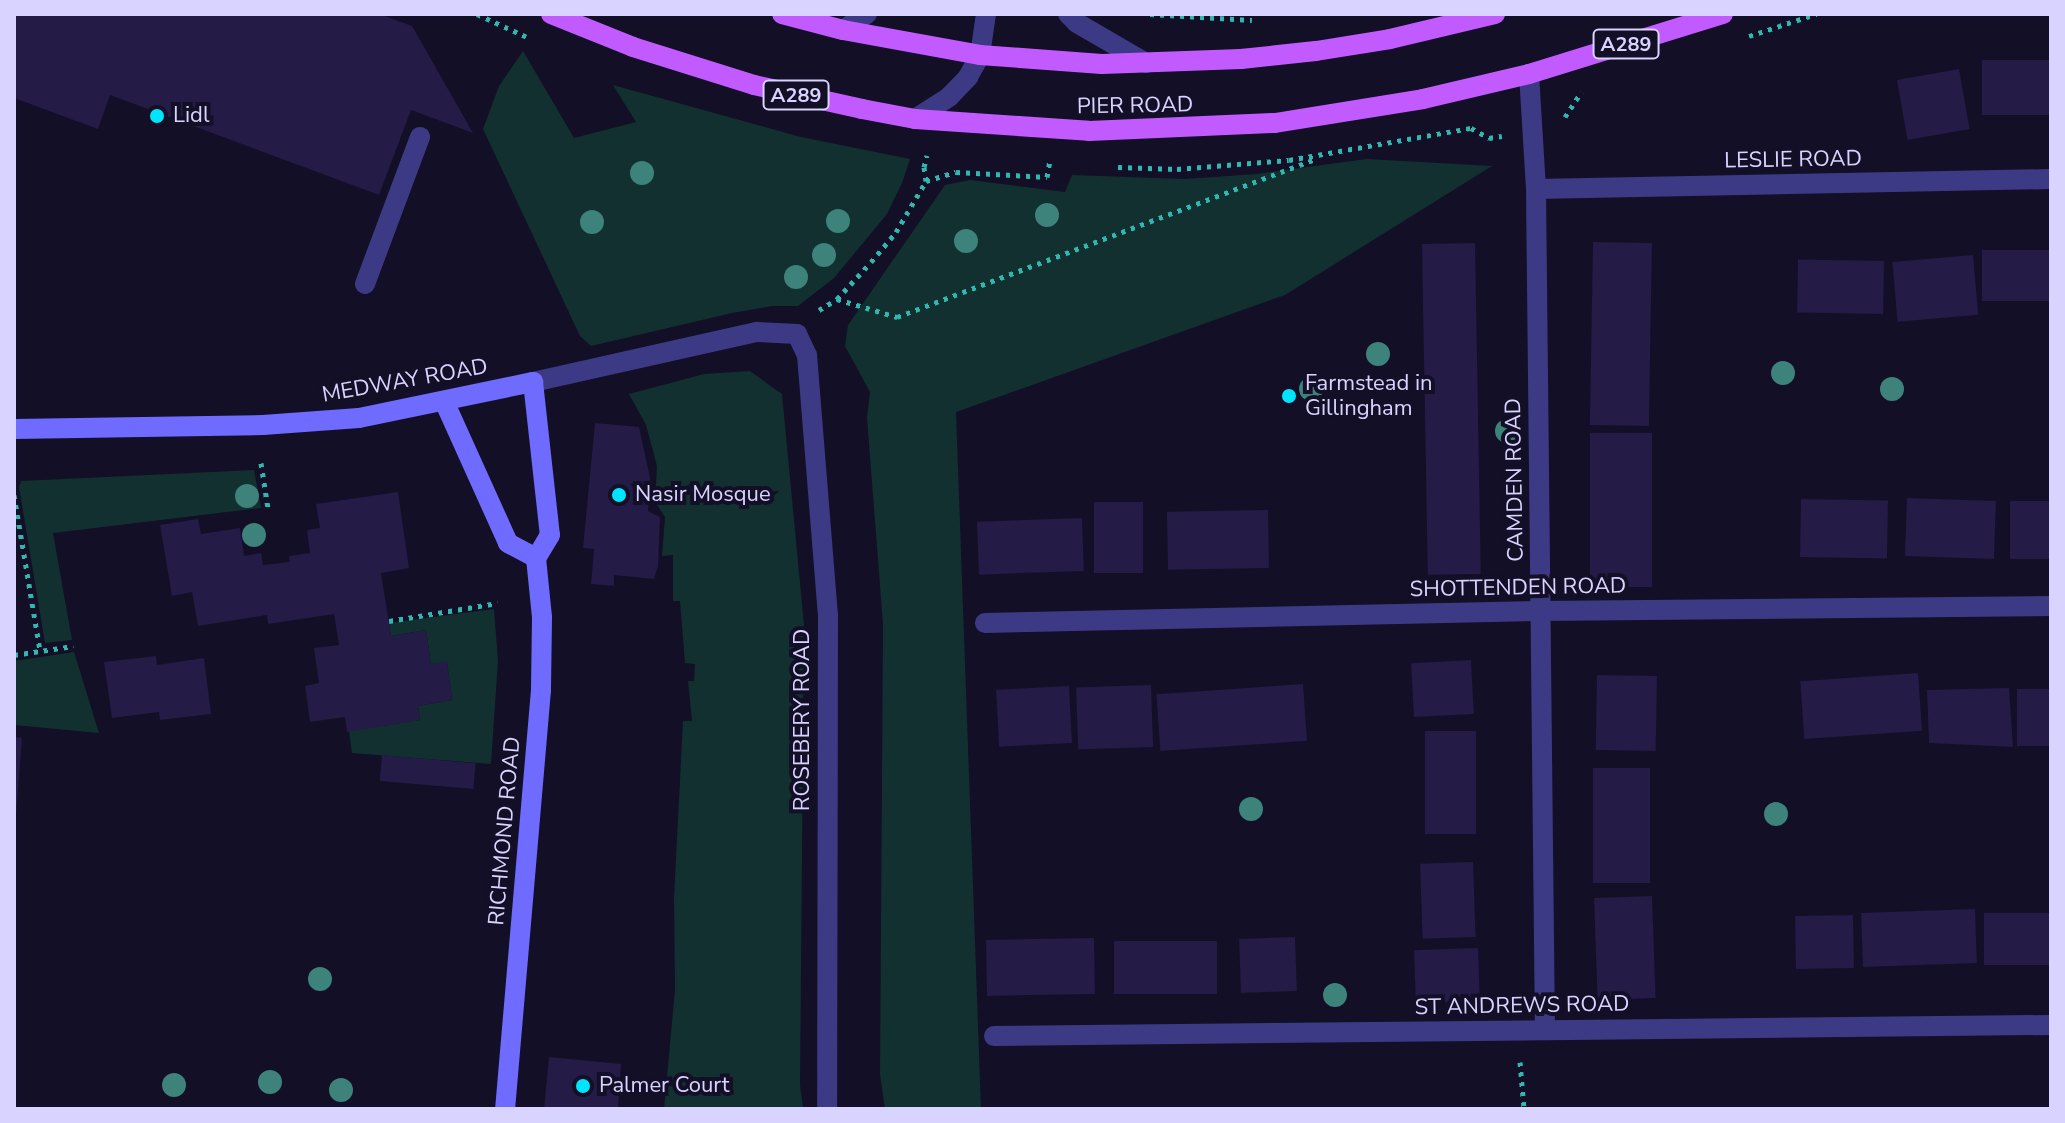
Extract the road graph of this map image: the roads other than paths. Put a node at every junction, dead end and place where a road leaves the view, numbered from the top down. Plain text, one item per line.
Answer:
1 (551, 14) edge
2 (782, 14) edge
3 (867, 14) edge
4 (986, 14) edge
5 (1068, 14) edge
6 (1495, 14) edge
7 (1723, 14) edge
8 (843, 30) junction
9 (980, 55) junction
10 (1146, 63) junction
11 (1529, 74) junction
12 (915, 119) junction
13 (420, 137) dead end
14 (2051, 179) edge
15 (1536, 189) junction
16 (365, 284) dead end
17 (797, 334) joint
18 (533, 382) junction
19 (444, 401) junction
20 (14, 429) edge
21 (536, 558) junction
22 (2051, 606) edge
23 (1540, 611) junction
24 (985, 623) dead end
25 (2051, 1025) edge
26 (1545, 1030) junction
27 (994, 1036) dead end
28 (505, 1109) edge
29 (827, 1109) edge

1 - 12 main road, PIER ROAD / A289
2 - 8 main road, PIER ROAD
3 - 8 street
4 - 9 street
5 - 10 street
6 - 10 main road, PIER ROAD
7 - 11 main road, PIER ROAD / A289
8 - 9 main road, PIER ROAD
9 - 10 main road, PIER ROAD
9 - 12 street
11 - 12 main road, PIER ROAD / A289
11 - 15 street, CAMDEN ROAD
13 - 16 street
14 - 15 street, LESLIE ROAD
15 - 23 street, CAMDEN ROAD
17 - 18 street, MEDWAY ROAD
17 - 29 street, ROSEBERY ROAD
18 - 19 street, MEDWAY ROAD
18 - 21 street, RICHMOND ROAD
19 - 20 street, MEDWAY ROAD
19 - 21 street
21 - 28 street, RICHMOND ROAD
22 - 23 street, SHOTTENDEN ROAD
23 - 24 street, SHOTTENDEN ROAD
23 - 26 street, CAMDEN ROAD
25 - 26 street, ST ANDREWS ROAD
26 - 27 street, ST ANDREWS ROAD

